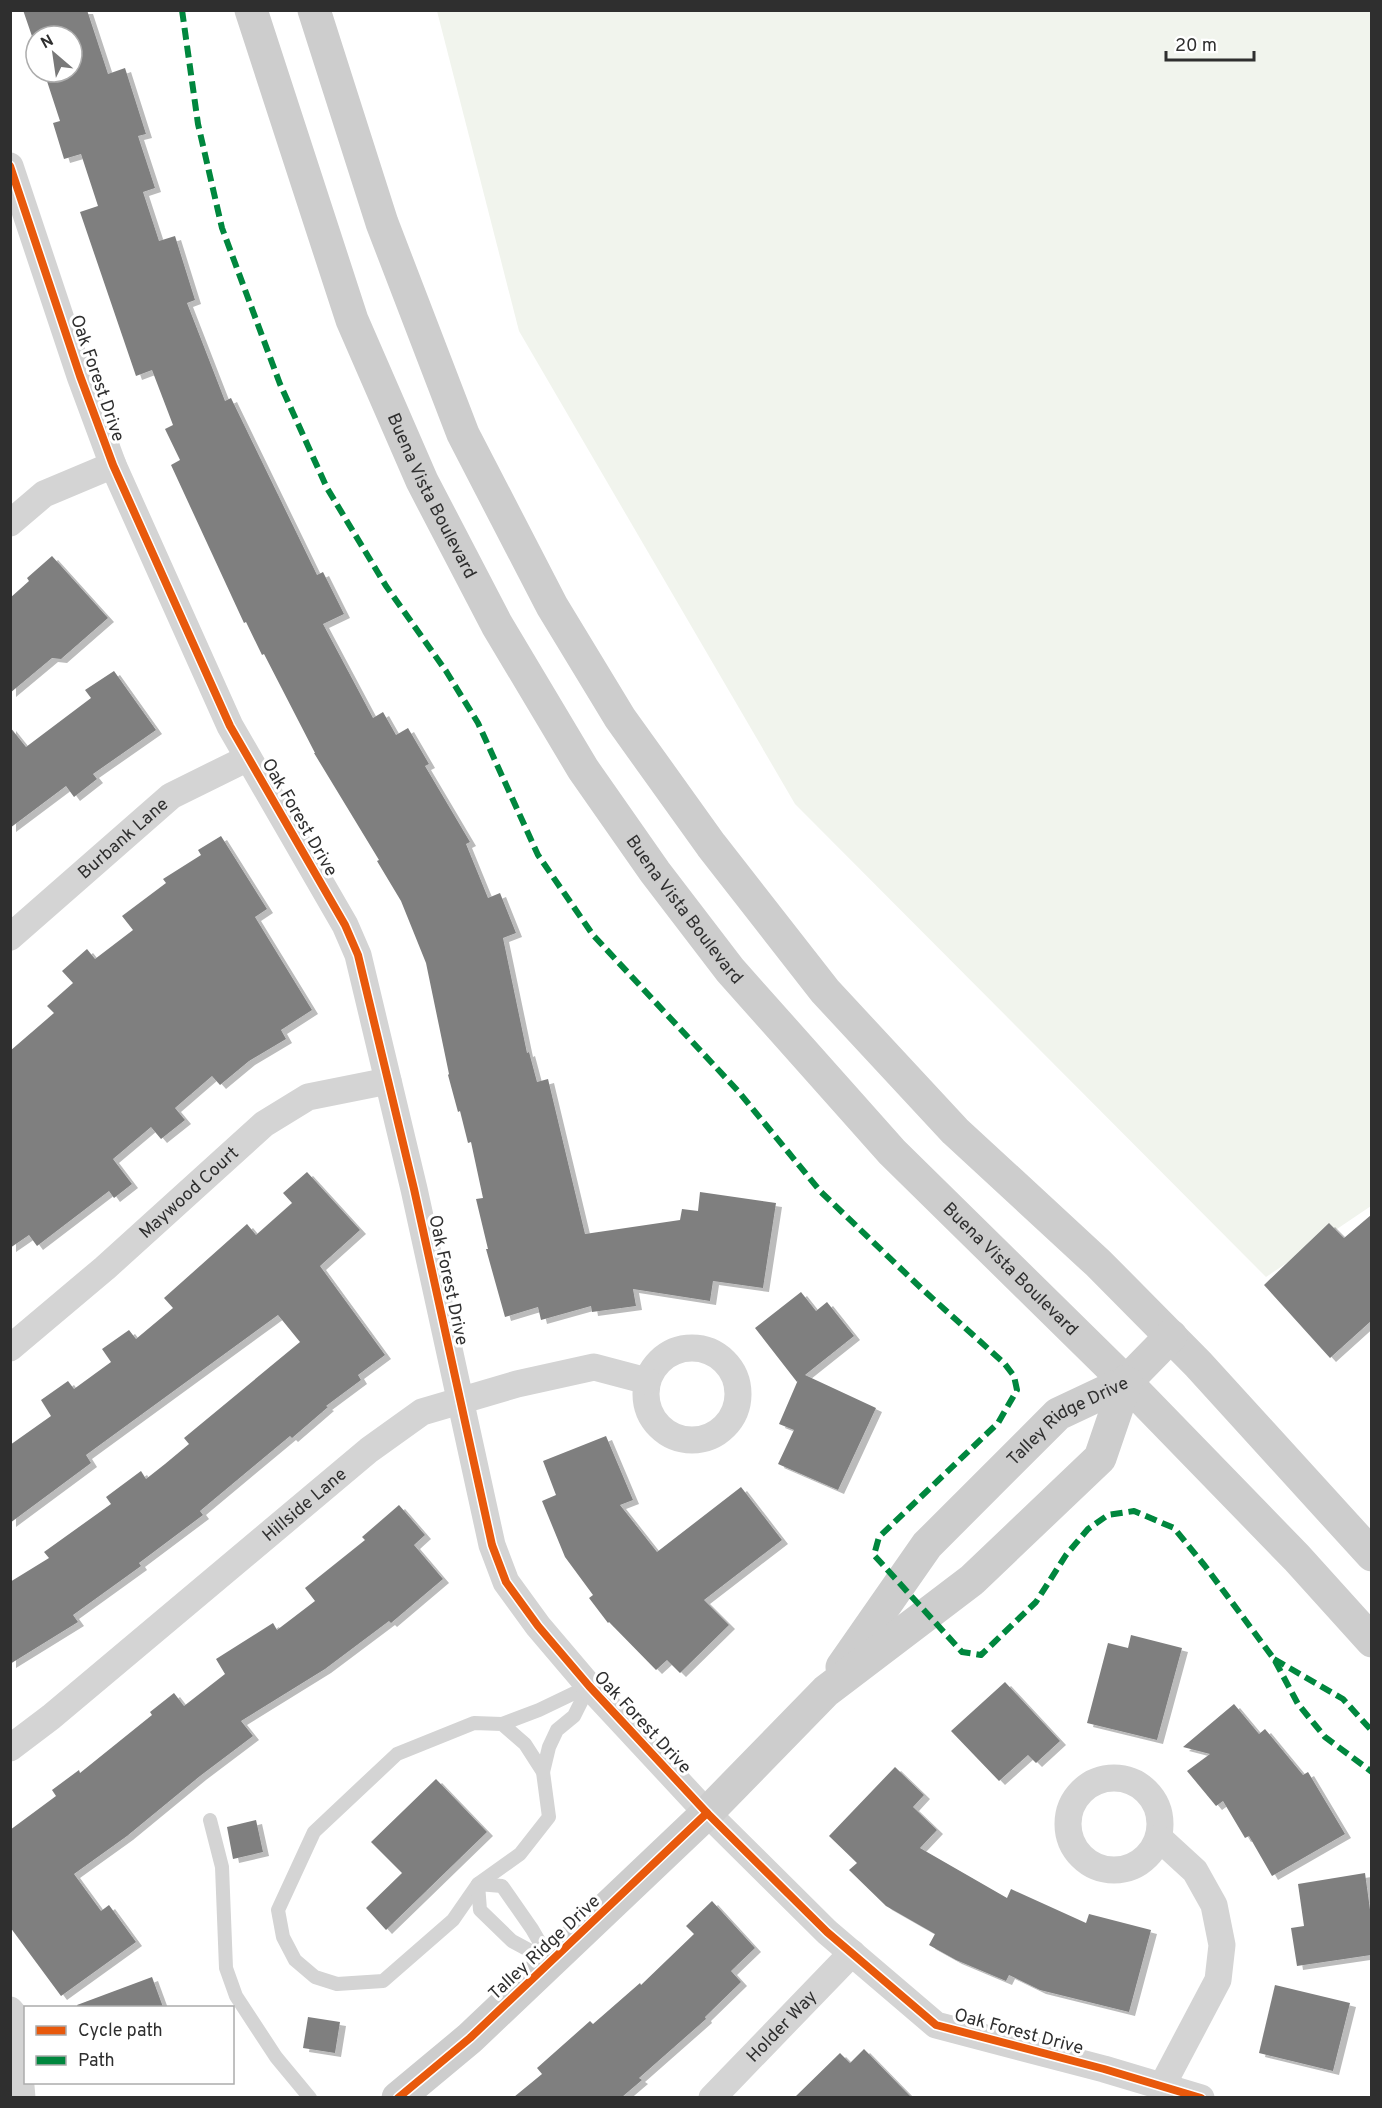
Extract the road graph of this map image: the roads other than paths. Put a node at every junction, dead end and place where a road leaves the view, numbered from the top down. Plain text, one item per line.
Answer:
1 (251, 10) edge
2 (314, 10) edge
3 (10, 166) edge
4 (112, 465) junction
5 (10, 523) edge
6 (248, 758) junction
7 (10, 937) edge
8 (388, 1081) junction
9 (1171, 1336) junction
10 (10, 1348) edge
11 (647, 1381) dead end
12 (1126, 1382) junction
13 (460, 1400) junction
14 (1371, 1555) edge
15 (1371, 1641) edge
16 (589, 1686) junction
17 (826, 1690) junction
18 (502, 1724) junction
19 (10, 1748) edge
20 (543, 1772) junction
21 (707, 1813) junction
22 (210, 1820) dead end
23 (1159, 1838) dead end
24 (478, 1884) junction
25 (852, 1953) junction
26 (551, 1962) junction
27 (10, 2010) edge
28 (1146, 2088) edge
29 (22, 2097) edge
30 (310, 2097) edge
31 (398, 2097) edge
32 (712, 2097) edge
33 (1201, 2097) edge

1 - 12 main road, Buena Vista Boulevard
2 - 9 main road
3 - 4 street, Oak Forest Drive
4 - 5 street
4 - 6 street, Oak Forest Drive
6 - 7 street, Burbank Lane
6 - 8 street, Oak Forest Drive
8 - 10 street, Maywood Court
8 - 13 street, Oak Forest Drive
9 - 12 main road
9 - 14 main road
11 - 13 street, Hillside Lane
12 - 15 main road, Buena Vista Boulevard
12 - 17 main road, Talley Ridge Drive
12 - 17 main road, Talley Ridge Drive
13 - 16 street, Oak Forest Drive
13 - 19 street, Hillside Lane
16 - 18 lane
16 - 20 lane
16 - 21 street, Oak Forest Drive
17 - 21 main road, Talley Ridge Drive
18 - 20 lane
18 - 24 lane
20 - 24 lane
21 - 25 street, Oak Forest Drive
21 - 26 main road, Talley Ridge Drive
22 - 30 lane
23 - 28 street
24 - 26 lane
24 - 26 lane
25 - 28 street, Oak Forest Drive
25 - 32 street, Holder Way
26 - 31 main road, Talley Ridge Drive
27 - 29 street
28 - 33 street, Oak Forest Drive

